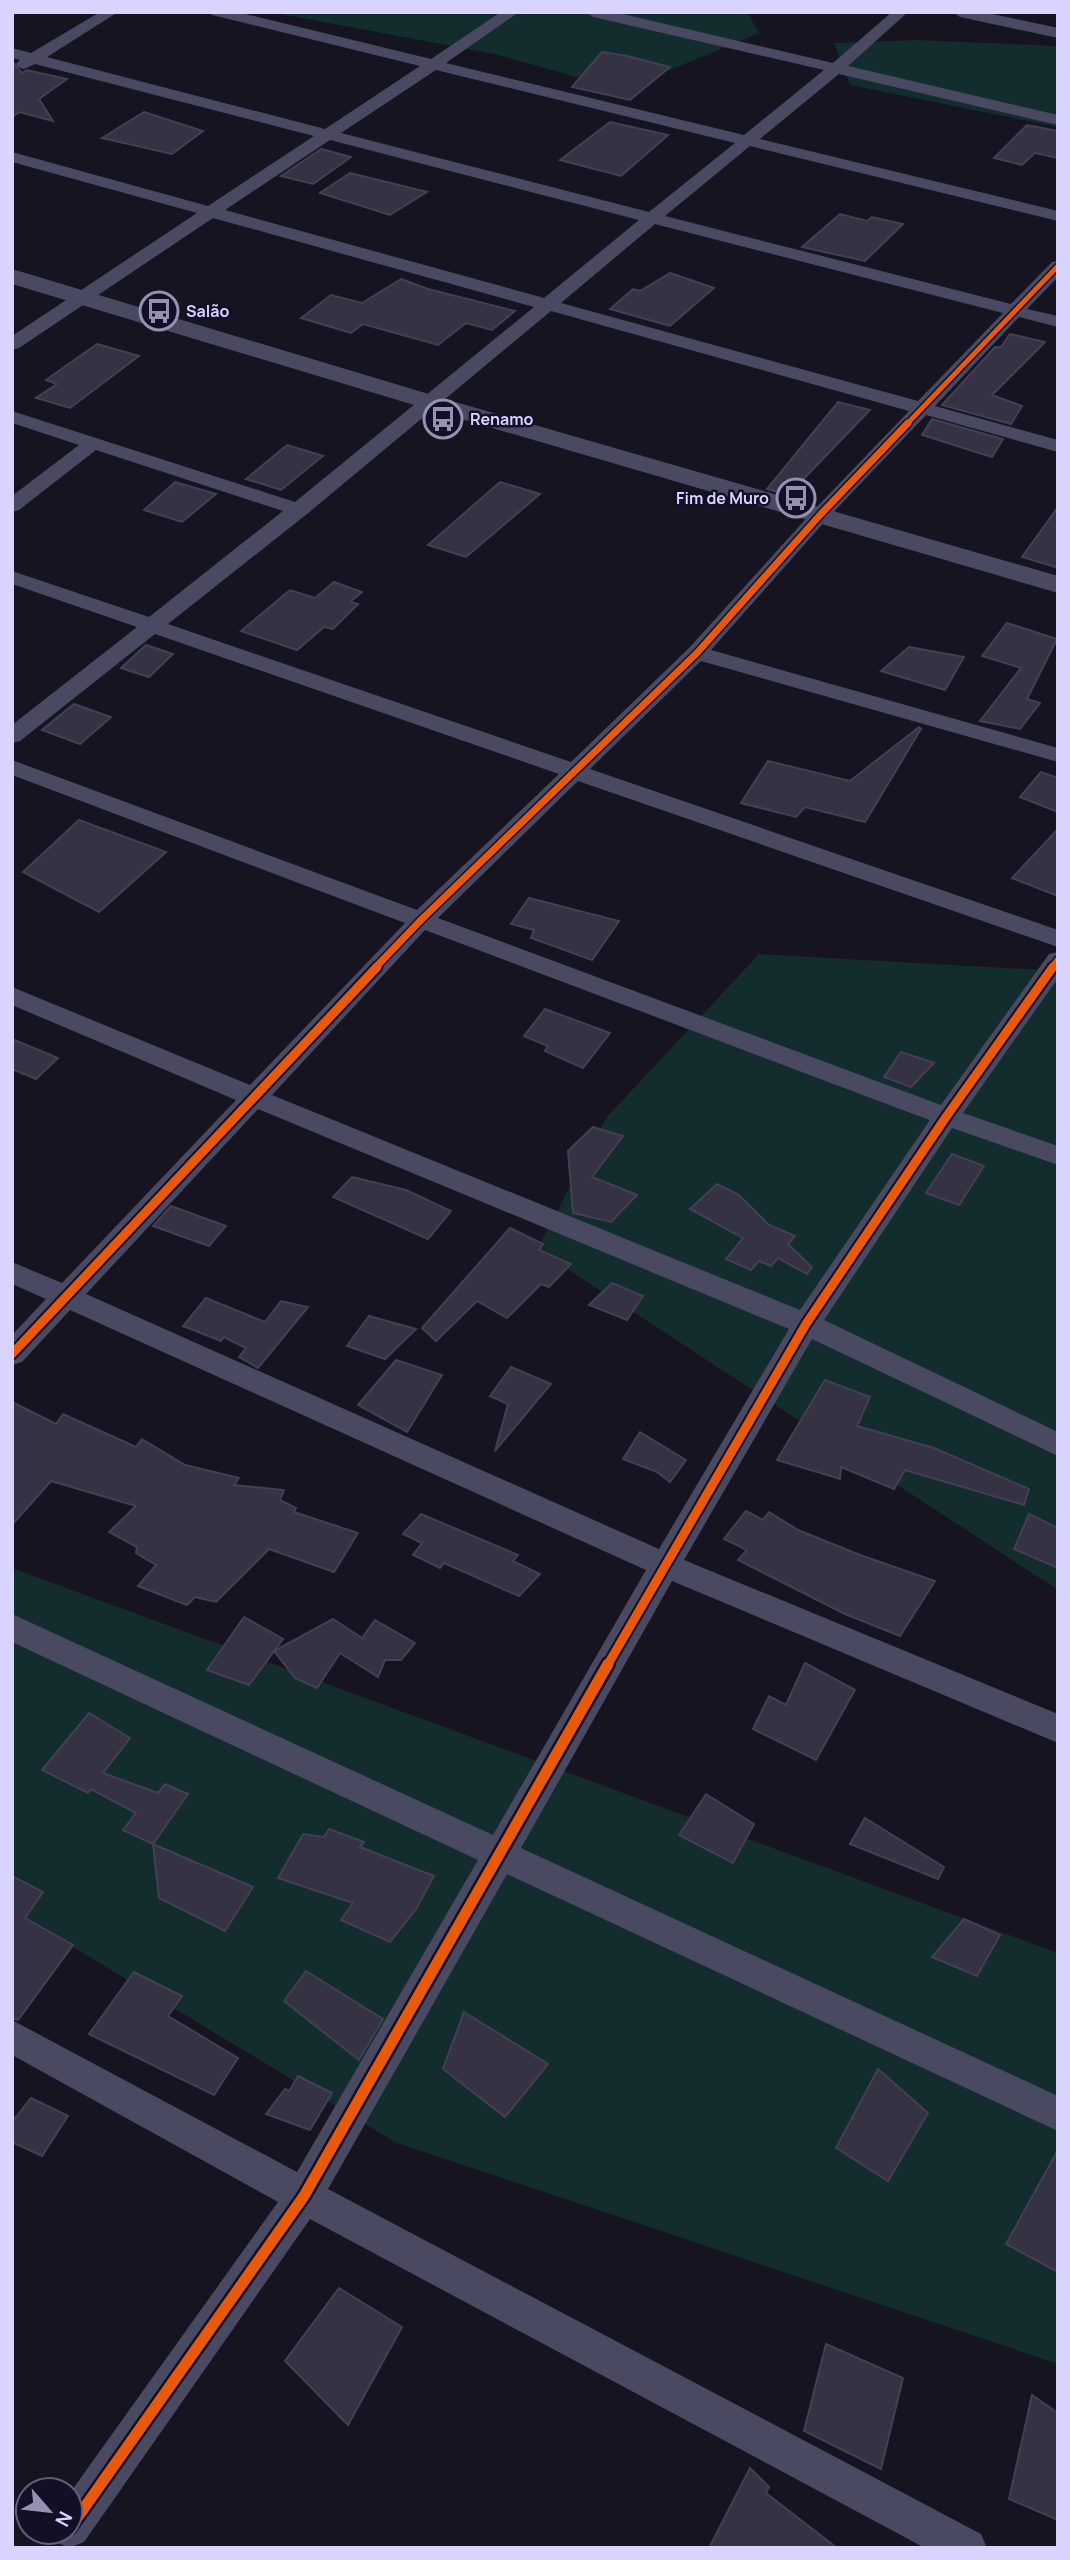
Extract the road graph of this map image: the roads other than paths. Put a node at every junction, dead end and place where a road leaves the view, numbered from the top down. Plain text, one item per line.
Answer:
1 (111, 12) edge
2 (217, 12) edge
3 (512, 12) edge
4 (593, 12) edge
5 (901, 12) edge
6 (960, 12) edge
7 (1058, 33) edge
8 (12, 53) edge
9 (34, 58) junction
10 (433, 65) junction
11 (837, 70) junction
12 (12, 71) edge
13 (1058, 120) edge
14 (329, 135) junction
15 (746, 141) junction
16 (12, 157) edge
17 (214, 212) junction
18 (1058, 216) edge
19 (651, 219) junction
20 (1058, 266) edge
21 (12, 276) edge
22 (84, 297) junction
23 (548, 306) junction
24 (1013, 311) junction
25 (1058, 322) edge
26 (12, 344) edge
27 (430, 402) junction
28 (923, 408) junction
29 (12, 417) edge
30 (92, 444) junction
31 (1058, 446) edge
32 (12, 506) edge
33 (300, 510) junction
34 (820, 515) junction
35 (12, 577) edge
36 (1058, 585) edge
37 (152, 627) junction
38 (697, 653) junction
39 (12, 736) edge
40 (1058, 755) edge
41 (12, 767) edge
42 (576, 771) junction
43 (421, 920) junction
44 (1058, 939) edge
45 (1058, 960) edge
46 (12, 995) edge
47 (253, 1097) junction
48 (946, 1117) junction
49 (1058, 1156) edge
50 (12, 1272) edge
51 (68, 1297) junction
52 (807, 1324) junction
53 (12, 1354) edge
54 (1058, 1445) edge
55 (665, 1565) junction
56 (12, 1627) edge
57 (1058, 1729) edge
58 (500, 1854) junction
59 (12, 2036) edge
60 (1058, 2114) edge
61 (304, 2196) junction
62 (84, 2508) edge
63 (967, 2548) edge

1 - 9 street
2 - 10 street
3 - 10 street
4 - 11 street
5 - 11 street
6 - 7 street
8 - 9 street
9 - 12 street
9 - 14 street
10 - 14 street
10 - 15 street
11 - 13 street
11 - 15 street
14 - 17 street
14 - 19 street
15 - 18 street
15 - 19 street
16 - 17 street
17 - 22 street
17 - 23 street
19 - 23 street
19 - 24 street
20 - 24 street
21 - 22 street
22 - 26 street
22 - 27 street
23 - 27 street
23 - 28 street
24 - 25 street
24 - 28 street
27 - 33 street
27 - 34 street
28 - 31 street
28 - 34 street
29 - 30 street
30 - 32 street
30 - 33 street
33 - 37 street
34 - 36 street
34 - 38 street
35 - 37 street
37 - 39 street
37 - 42 street
38 - 40 street
38 - 42 street
41 - 43 street
42 - 43 street
42 - 44 street
43 - 47 street
43 - 48 street
45 - 48 street
46 - 47 street
47 - 51 street
47 - 52 street
48 - 49 street
48 - 52 street
50 - 51 street
51 - 53 street
51 - 55 street
52 - 54 street
52 - 55 street
55 - 57 street
55 - 58 street
56 - 58 street
58 - 60 street
58 - 61 street
59 - 61 street
61 - 62 street
61 - 63 street

